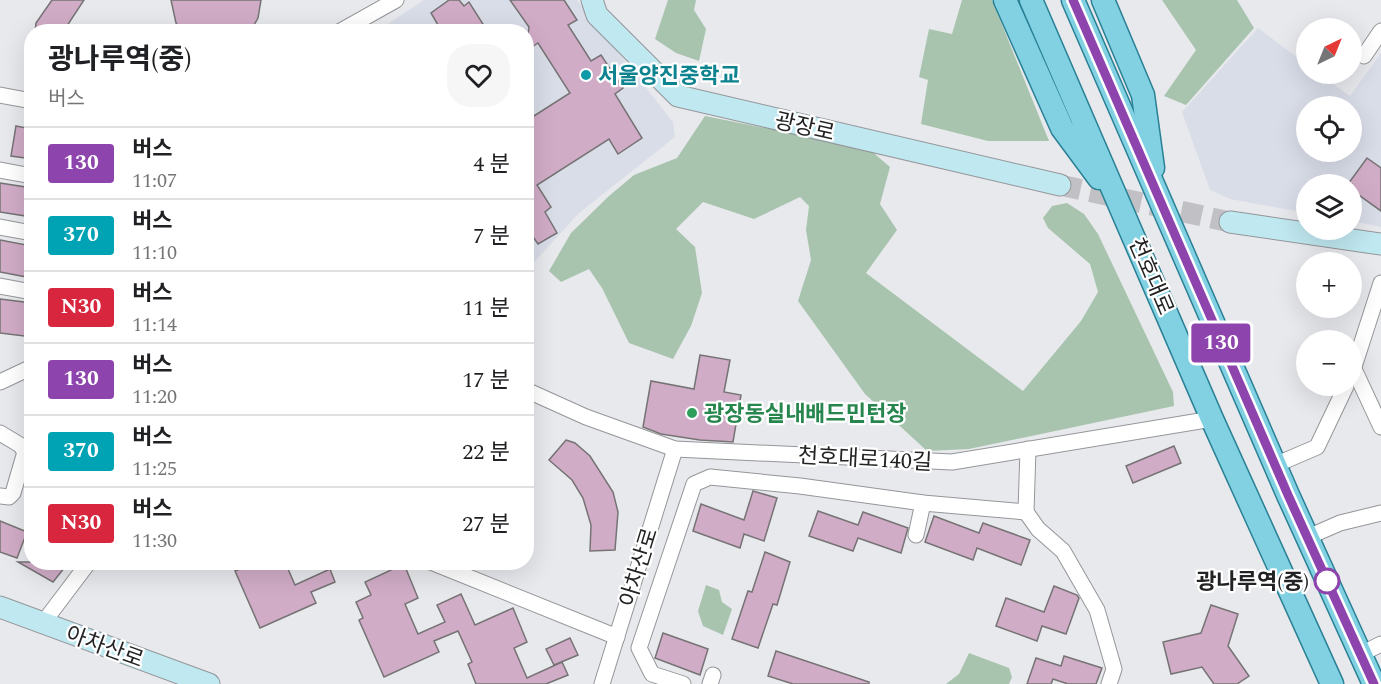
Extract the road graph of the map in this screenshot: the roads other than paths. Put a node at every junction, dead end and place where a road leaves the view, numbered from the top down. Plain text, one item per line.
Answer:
1 (396, 0) edge
2 (592, 0) edge
3 (1005, 0) edge
4 (1031, 0) edge
5 (1073, 0) edge
6 (1104, 0) edge
7 (353, 24) edge
8 (1381, 31) edge
9 (1364, 56) dead end
10 (0, 95) edge
11 (24, 100) edge
12 (0, 170) edge
13 (24, 174) edge
14 (1060, 185) tunnel mouth
15 (1157, 196) junction
16 (1125, 214) junction
17 (1230, 222) tunnel mouth
18 (0, 227) edge
19 (24, 232) edge
20 (1381, 244) edge
21 (1381, 284) edge
22 (0, 286) edge
23 (24, 290) edge
24 (1362, 343) edge
25 (24, 371) edge
26 (0, 382) edge
27 (1362, 389) edge
28 (534, 394) edge
29 (1341, 396) edge
30 (1212, 419) junction
31 (1381, 427) edge
32 (0, 434) edge
33 (675, 449) junction
34 (1028, 449) junction
35 (24, 451) edge
36 (24, 455) edge
37 (1275, 465) junction
38 (0, 496) edge
39 (923, 503) junction
40 (1026, 512) junction
41 (1381, 513) edge
42 (916, 535) dead end
43 (1308, 537) junction
44 (83, 570) edge
45 (451, 570) edge
46 (0, 607) edge
47 (43, 623) junction
48 (617, 637) junction
49 (1371, 649) edge
50 (650, 679) edge
51 (210, 684) edge
52 (602, 684) edge
53 (682, 684) edge
54 (1109, 684) edge
55 (1332, 684) edge
56 (1374, 684) edge

1 - 7 street
2 - 14 street, 광장로
3 - 16 main road
4 - 16 main road, 천호대로
5 - 15 main road, 천호대로
6 - 15 main road
8 - 9 street
10 - 11 street
12 - 13 street
15 - 37 main road, 천호대로
16 - 30 main road, 천호대로
17 - 20 street
18 - 19 street
21 - 24 street
22 - 23 street
25 - 26 street
27 - 31 street
28 - 33 street, 천호대로140길
29 - 37 street
30 - 34 street, 천호대로140길
30 - 55 main road, 천호대로
32 - 35 street
33 - 34 street, 천호대로140길
33 - 48 street, 아차산로
34 - 40 street
36 - 38 street
37 - 43 main road, 천호대로
39 - 40 street
39 - 42 street
39 - 50 street
40 - 54 street
41 - 43 street
43 - 49 main road, 천호대로
44 - 47 street
45 - 48 street
46 - 47 street, 아차산로
47 - 51 street, 아차산로
48 - 52 street, 아차산로
49 - 56 main road, 천호대로
50 - 53 street

